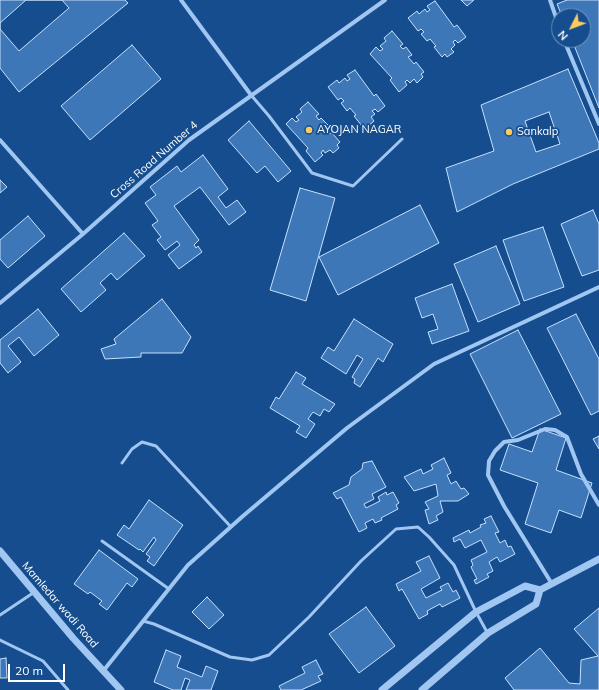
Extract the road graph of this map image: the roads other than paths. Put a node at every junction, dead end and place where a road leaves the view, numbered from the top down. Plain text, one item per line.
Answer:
1 (181, 0) edge
2 (385, 0) edge
3 (567, 48) edge
4 (251, 95) junction
5 (599, 124) edge
6 (402, 139) dead end
7 (0, 140) edge
8 (83, 234) junction
9 (599, 287) edge
10 (0, 302) edge
11 (122, 463) dead end
12 (599, 505) edge
13 (231, 527) junction
14 (102, 541) dead end
15 (0, 551) edge
16 (599, 559) edge
17 (552, 584) junction
18 (169, 589) junction
19 (540, 590) junction
20 (34, 592) junction
21 (476, 612) junction
22 (0, 615) edge
23 (143, 621) junction
24 (488, 633) junction
25 (0, 640) edge
26 (104, 670) junction
27 (68, 690) edge
28 (121, 690) edge
29 (382, 690) edge
30 (422, 690) edge

1 - 4 street
2 - 4 street, Cross Road Number 4
3 - 5 street
4 - 6 lane
4 - 8 street, Cross Road Number 4
7 - 8 street
8 - 10 street, Cross Road Number 4
9 - 13 street
11 - 13 lane
12 - 17 street
13 - 18 street
14 - 18 lane
15 - 20 street, Mamledar wadi Road
16 - 17 street
17 - 19 street
18 - 23 street
19 - 21 street
19 - 24 street
20 - 22 lane
20 - 26 street, Mamledar wadi Road
21 - 23 lane
21 - 24 lane
21 - 29 street
23 - 26 street
24 - 30 street
25 - 27 lane
26 - 28 street, Mamledar wadi Road

